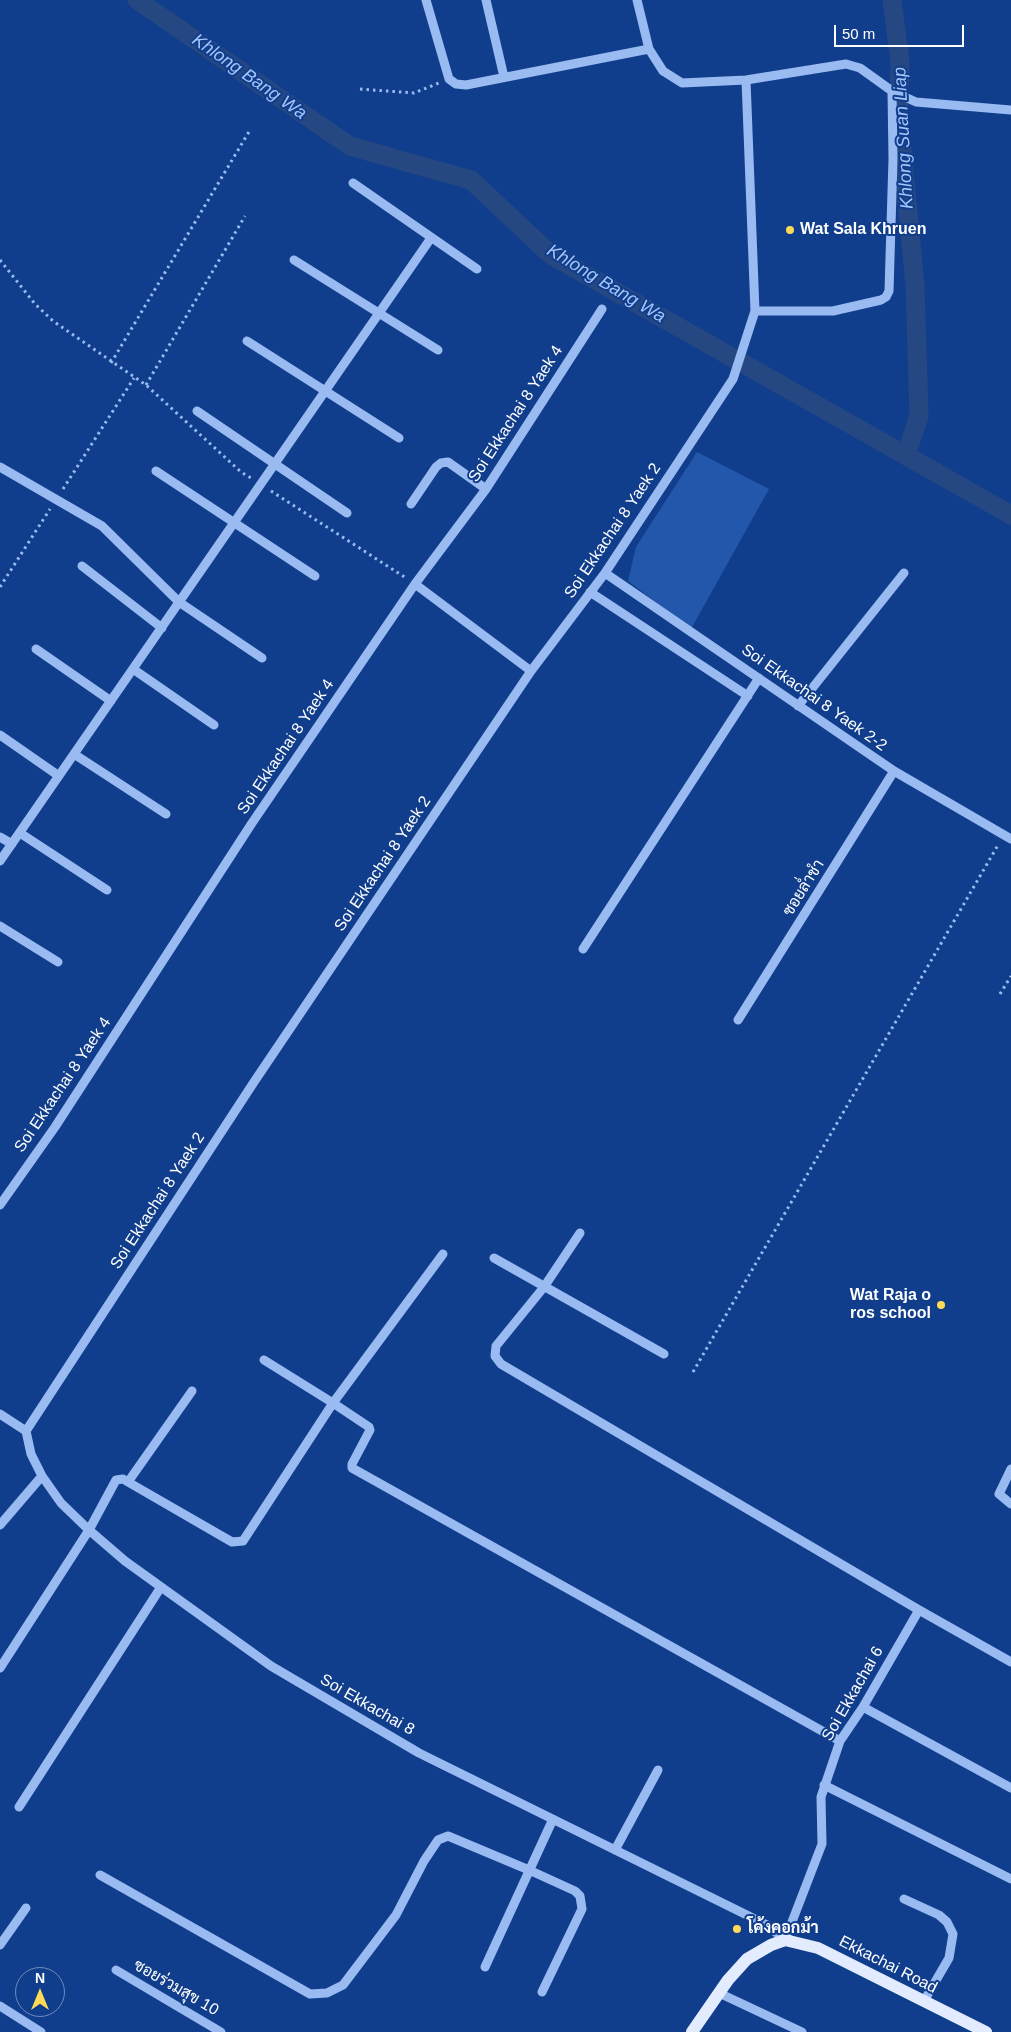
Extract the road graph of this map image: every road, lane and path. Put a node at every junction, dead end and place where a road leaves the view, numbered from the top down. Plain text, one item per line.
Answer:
1 (426, 0) edge
2 (486, 0) edge
3 (637, 0) edge
4 (649, 49) junction
5 (504, 77) junction
6 (449, 79) junction
7 (746, 80) junction
8 (360, 89) dead end
9 (894, 92) junction
10 (1011, 110) edge
11 (250, 130) dead end
12 (353, 182) dead end
13 (245, 216) dead end
14 (431, 238) junction
15 (294, 260) dead end
16 (477, 269) dead end
17 (602, 310) dead end
18 (755, 311) junction
19 (379, 313) junction
20 (247, 341) dead end
21 (438, 350) dead end
22 (111, 363) dead end
23 (134, 378) dead end
24 (146, 385) dead end
25 (325, 391) junction
26 (197, 412) dead end
27 (399, 438) dead end
28 (275, 464) junction
29 (0, 468) edge
30 (156, 471) dead end
31 (486, 490) junction
32 (56, 500) junction
33 (411, 504) dead end
34 (347, 513) dead end
35 (234, 523) junction
36 (82, 566) dead end
37 (604, 573) junction
38 (904, 573) dead end
39 (315, 576) dead end
40 (415, 584) junction
41 (0, 587) edge
42 (590, 592) junction
43 (179, 602) junction
44 (162, 628) junction
45 (36, 649) dead end
46 (262, 658) dead end
47 (133, 669) junction
48 (530, 671) junction
49 (760, 678) junction
50 (748, 696) junction
51 (110, 701) junction
52 (798, 706) junction
53 (214, 725) dead end
54 (0, 736) edge
55 (74, 754) junction
56 (894, 771) junction
57 (59, 776) junction
58 (166, 814) dead end
59 (20, 833) junction
60 (0, 836) edge
61 (1007, 837) edge
62 (12, 844) junction
63 (0, 861) edge
64 (107, 890) dead end
65 (0, 926) edge
66 (583, 949) dead end
67 (58, 962) dead end
68 (1011, 976) edge
69 (1000, 994) dead end
70 (738, 1020) dead end
71 (0, 1205) edge
72 (580, 1234) dead end
73 (443, 1254) dead end
74 (494, 1258) dead end
75 (544, 1287) junction
76 (664, 1354) dead end
77 (264, 1360) dead end
78 (692, 1372) dead end
79 (192, 1391) dead end
80 (333, 1402) junction
81 (0, 1414) edge
82 (26, 1431) junction
83 (1011, 1469) edge
84 (42, 1476) junction
85 (128, 1482) junction
86 (1011, 1504) edge
87 (0, 1525) edge
88 (89, 1530) junction
89 (161, 1587) junction
90 (920, 1610) junction
91 (1011, 1662) edge
92 (0, 1668) edge
93 (863, 1707) junction
94 (840, 1741) junction
95 (658, 1770) dead end
96 (824, 1785) junction
97 (1011, 1788) edge
98 (19, 1807) dead end
99 (553, 1819) junction
100 (615, 1850) junction
101 (529, 1870) junction
102 (100, 1875) dead end
103 (1011, 1879) edge
104 (904, 1899) dead end
105 (26, 1908) dead end
106 (785, 1940) junction
107 (0, 1945) edge
108 (485, 1967) dead end
109 (116, 1970) dead end
110 (542, 1992) dead end
111 (719, 1993) junction
112 (924, 2001) junction
113 (0, 2006) edge
114 (41, 2032) edge
115 (221, 2032) edge
116 (692, 2032) edge
117 (802, 2032) edge
118 (986, 2032) edge

1 - 6 street
2 - 5 street
3 - 4 street
4 - 5 street
4 - 7 street
5 - 6 street
6 - 8 path
7 - 9 street
7 - 18 street
9 - 10 street
9 - 18 street
11 - 22 path
12 - 14 street
13 - 24 path
14 - 16 street
14 - 19 street
15 - 19 street
17 - 31 street, Soi Ekkachai 8 Yaek 4
18 - 37 street, Soi Ekkachai 8 Yaek 2
19 - 21 street
19 - 25 street
20 - 25 street
23 - 32 path
25 - 27 street
25 - 28 street
26 - 28 street
28 - 34 street
28 - 35 street
29 - 32 street
30 - 35 street
31 - 33 street
31 - 40 street, Soi Ekkachai 8 Yaek 4
32 - 41 path
32 - 43 street
35 - 39 street
35 - 43 street
36 - 44 street
37 - 42 street, Soi Ekkachai 8 Yaek 2
37 - 49 street, Soi Ekkachai 8 Yaek 2-2
38 - 52 street
40 - 48 street
40 - 71 street, Soi Ekkachai 8 Yaek 4
42 - 48 street, Soi Ekkachai 8 Yaek 2
42 - 50 street
43 - 44 street
43 - 46 street
44 - 47 street
45 - 51 street
47 - 51 street
47 - 53 street
48 - 82 street, Soi Ekkachai 8 Yaek 2
49 - 50 street
49 - 52 street, Soi Ekkachai 8 Yaek 2-2
50 - 66 street
51 - 55 street
52 - 56 street, Soi Ekkachai 8 Yaek 2-2
54 - 57 street
55 - 57 street
55 - 58 street
56 - 61 street, Soi Ekkachai 8 Yaek 2-2
56 - 70 street, ซอยล่ำชำ
57 - 59 street
59 - 62 street
59 - 64 street
60 - 62 street
61 - 78 path
62 - 63 street
65 - 67 street
68 - 69 path
72 - 75 street
73 - 80 street
74 - 75 street
75 - 76 street
75 - 90 street
77 - 80 street
79 - 85 street
80 - 85 street
80 - 94 street
81 - 82 street
82 - 84 street, Soi Ekkachai 8
83 - 86 street
84 - 87 street
84 - 88 street, Soi Ekkachai 8
85 - 88 street
88 - 89 street, Soi Ekkachai 8
88 - 92 street
89 - 98 street
89 - 99 street, Soi Ekkachai 8
90 - 91 street
90 - 93 street, Soi Ekkachai 6
93 - 94 street, Soi Ekkachai 6
93 - 97 street
94 - 96 street, Soi Ekkachai 6
95 - 100 street
96 - 103 street
96 - 106 street, Soi Ekkachai 6
99 - 100 street, Soi Ekkachai 8
99 - 101 street
100 - 106 street, Soi Ekkachai 8
101 - 102 street
101 - 108 street
101 - 110 street
104 - 112 street
105 - 107 street
106 - 111 main road
106 - 112 main road, Ekkachai Road
109 - 115 street, ซอยร่วมสุข 10
111 - 116 main road
111 - 117 street
112 - 118 main road, Ekkachai Road
113 - 114 street

